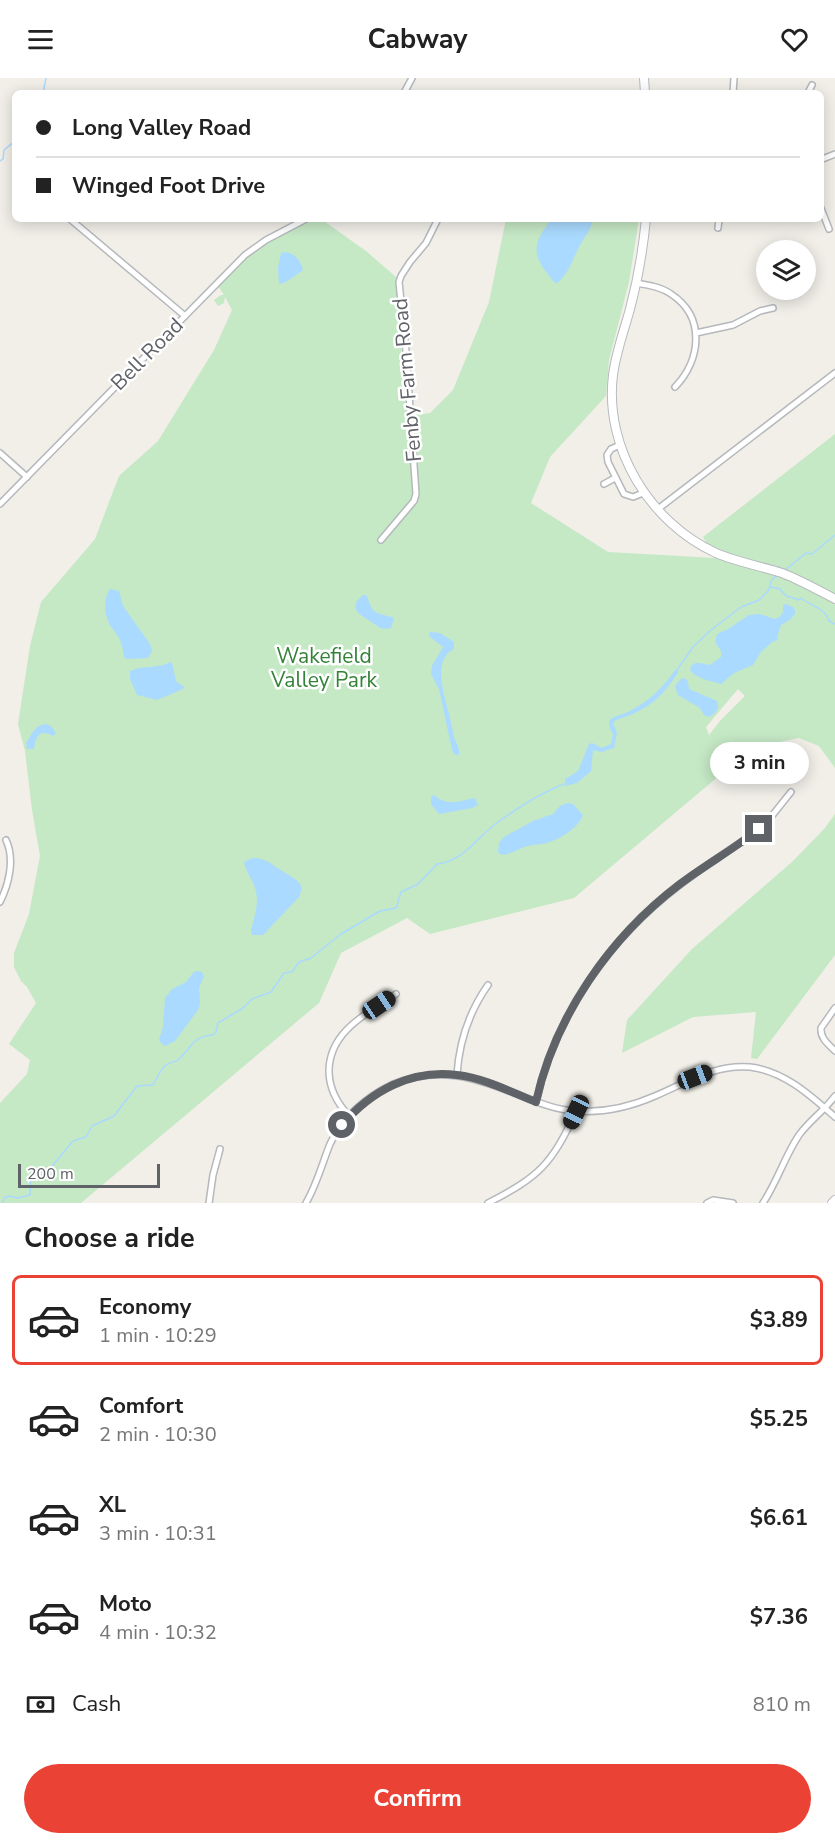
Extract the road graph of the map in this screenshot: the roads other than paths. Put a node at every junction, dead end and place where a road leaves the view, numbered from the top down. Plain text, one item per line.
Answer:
1 (812, 85) dead end
2 (810, 90) edge
3 (824, 216) edge
4 (74, 222) edge
5 (301, 222) edge
6 (436, 222) edge
7 (646, 222) edge
8 (719, 222) edge
9 (718, 228) dead end
10 (829, 229) dead end
11 (636, 283) junction
12 (773, 308) dead end
13 (185, 316) junction
14 (696, 333) junction
15 (835, 373) edge
16 (675, 387) dead end
17 (620, 445) junction
18 (0, 453) edge
19 (27, 477) junction
20 (615, 478) junction
21 (604, 484) dead end
22 (643, 493) junction
23 (0, 504) edge
24 (658, 509) junction
25 (381, 540) dead end
26 (835, 599) edge
27 (791, 792) dead end
28 (6, 840) dead end
29 (0, 902) edge
30 (488, 986) dead end
31 (396, 994) dead end
32 (835, 1008) edge
33 (835, 1051) edge
34 (457, 1075) junction
35 (835, 1096) edge
36 (536, 1102) junction
37 (826, 1109) junction
38 (576, 1112) junction
39 (349, 1116) junction
40 (835, 1117) edge
41 (220, 1149) dead end
42 (209, 1203) edge
43 (306, 1203) edge
44 (488, 1203) edge
45 (707, 1203) edge
46 (733, 1203) edge
47 (763, 1203) edge

1 - 2 street
3 - 10 street
4 - 13 street
5 - 13 street, Bell Road
6 - 25 street, Fenby Farm Road
7 - 11 street
8 - 9 street
11 - 14 street
11 - 17 street
12 - 14 street
13 - 19 street, Bell Road
14 - 16 street
15 - 24 street
17 - 20 street
17 - 22 street
18 - 19 street
19 - 23 street, Bell Road
20 - 21 street
20 - 22 street
22 - 24 street
24 - 26 street
27 - 36 street
28 - 29 street
30 - 34 street
31 - 39 street
32 - 33 street
34 - 36 street
34 - 39 street
35 - 37 street
36 - 38 street
37 - 38 street
37 - 40 street
37 - 47 street
38 - 44 street
39 - 43 street
41 - 42 street
45 - 46 street

